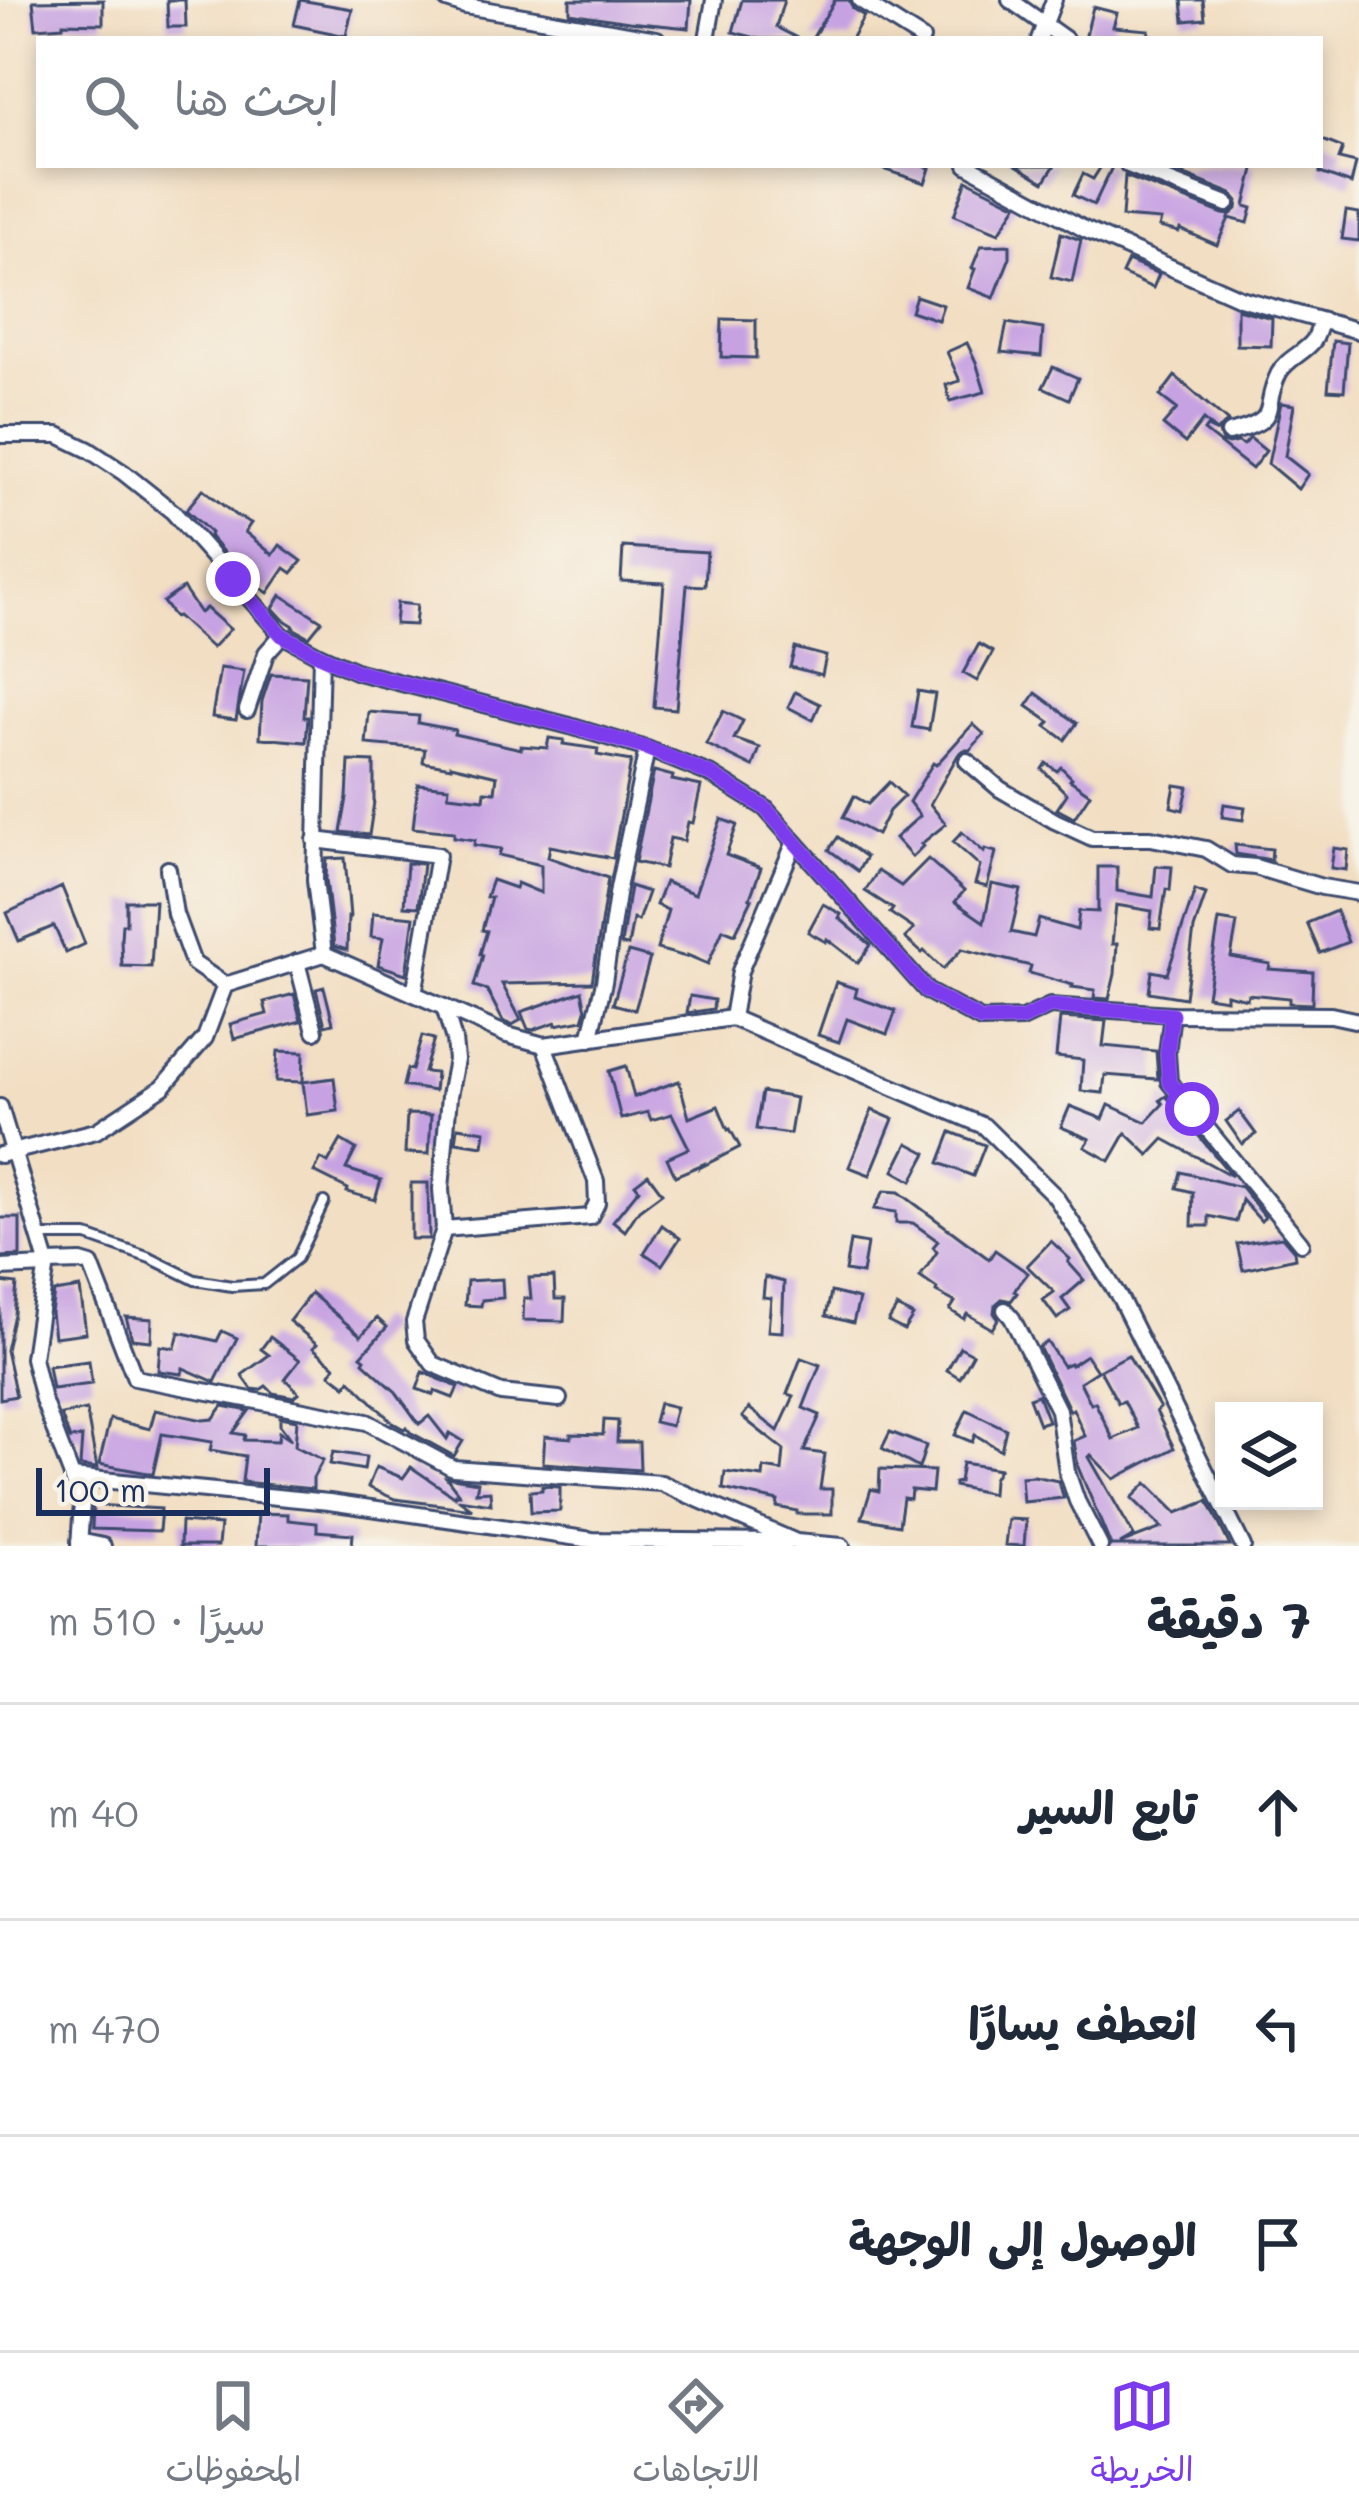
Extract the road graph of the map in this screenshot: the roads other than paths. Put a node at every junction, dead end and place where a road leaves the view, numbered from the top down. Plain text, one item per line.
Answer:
1 (447, 0) edge
2 (714, 0) edge
3 (860, 0) edge
4 (1010, 0) edge
5 (1054, 0) edge
6 (1044, 22) junction
7 (640, 36) edge
8 (708, 36) edge
9 (917, 36) edge
10 (1040, 36) edge
11 (1060, 36) edge
12 (978, 168) edge
13 (1136, 168) edge
14 (1227, 204) dead end
15 (1322, 322) junction
16 (1359, 331) edge
17 (1229, 433) dead end
18 (0, 435) edge
19 (282, 635) junction
20 (321, 656) junction
21 (247, 710) dead end
22 (646, 748) junction
23 (967, 760) dead end
24 (315, 840) junction
25 (794, 844) junction
26 (168, 869) dead end
27 (1359, 892) edge
28 (324, 954) junction
29 (297, 962) junction
30 (225, 985) junction
31 (414, 994) junction
32 (444, 1007) junction
33 (1172, 1014) junction
34 (732, 1018) junction
35 (1359, 1021) edge
36 (315, 1031) dead end
37 (590, 1039) junction
38 (544, 1045) junction
39 (0, 1107) edge
40 (7, 1152) edge
41 (324, 1202) dead end
42 (444, 1229) junction
43 (39, 1236) junction
44 (1301, 1243) dead end
45 (47, 1265) junction
46 (0, 1268) edge
47 (1005, 1310) dead end
48 (559, 1399) dead end
49 (72, 1477) junction
50 (796, 1542) junction
51 (79, 1543) edge
52 (104, 1546) edge
53 (842, 1546) edge
54 (1100, 1546) edge
55 (1243, 1546) edge

1 - 7 street
2 - 8 street
3 - 9 street
4 - 6 street
5 - 6 street
6 - 10 street
6 - 11 street
12 - 15 street
13 - 14 street
15 - 16 street
15 - 17 street
18 - 19 street
19 - 20 street
19 - 21 street
20 - 22 street
20 - 24 street
22 - 25 street
22 - 37 street
23 - 27 street
24 - 28 street
24 - 31 street
25 - 33 street
25 - 34 street
26 - 30 street
28 - 29 street
28 - 31 street
29 - 30 street
29 - 36 street
30 - 40 street
31 - 32 street
32 - 38 street
32 - 42 street
33 - 35 street
33 - 44 street
34 - 37 street
34 - 55 street
37 - 38 street
38 - 42 street
39 - 40 street
40 - 43 street
41 - 43 lane
42 - 48 street
43 - 45 street
45 - 46 street
45 - 49 street
45 - 50 street
47 - 54 street
49 - 50 street
49 - 51 street
50 - 53 street
51 - 52 street

